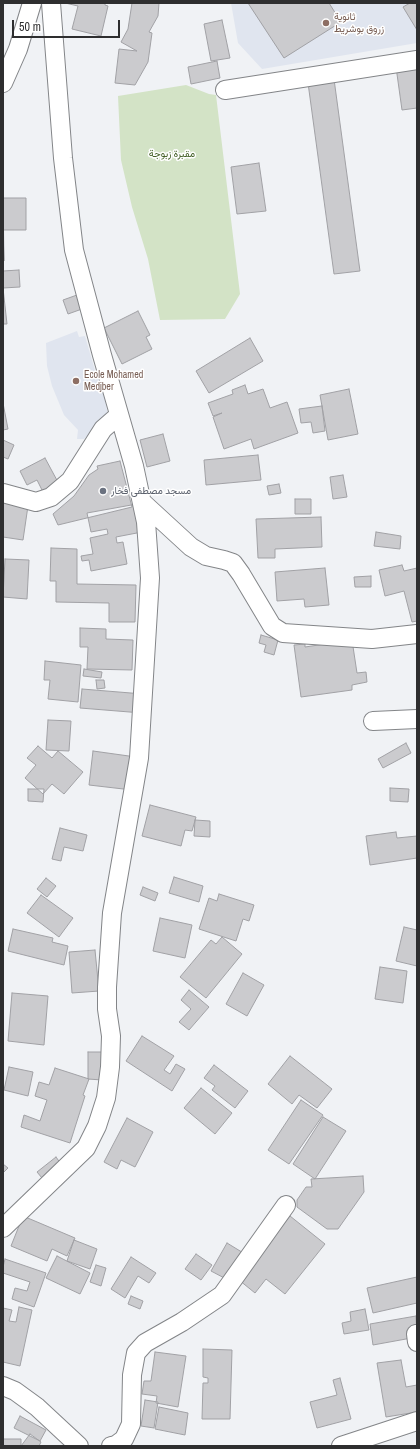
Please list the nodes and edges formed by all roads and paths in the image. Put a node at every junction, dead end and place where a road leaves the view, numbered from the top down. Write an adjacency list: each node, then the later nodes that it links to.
1 (32, 3): 4 (street)
2 (51, 3): 6 (street)
3 (417, 60): 5 (street)
4 (3, 83)
5 (225, 90)
6 (119, 415): 7 (street); 8 (street)
7 (3, 493)
8 (142, 502): 9 (street); 13 (street)
9 (417, 634)
10 (417, 719): 11 (street)
11 (373, 721)
12 (286, 1205): 17 (street)
13 (3, 1228)
14 (3, 1386): 16 (street)
15 (417, 1421): 18 (street)
16 (79, 1446)
17 (118, 1446)
18 (341, 1446)

